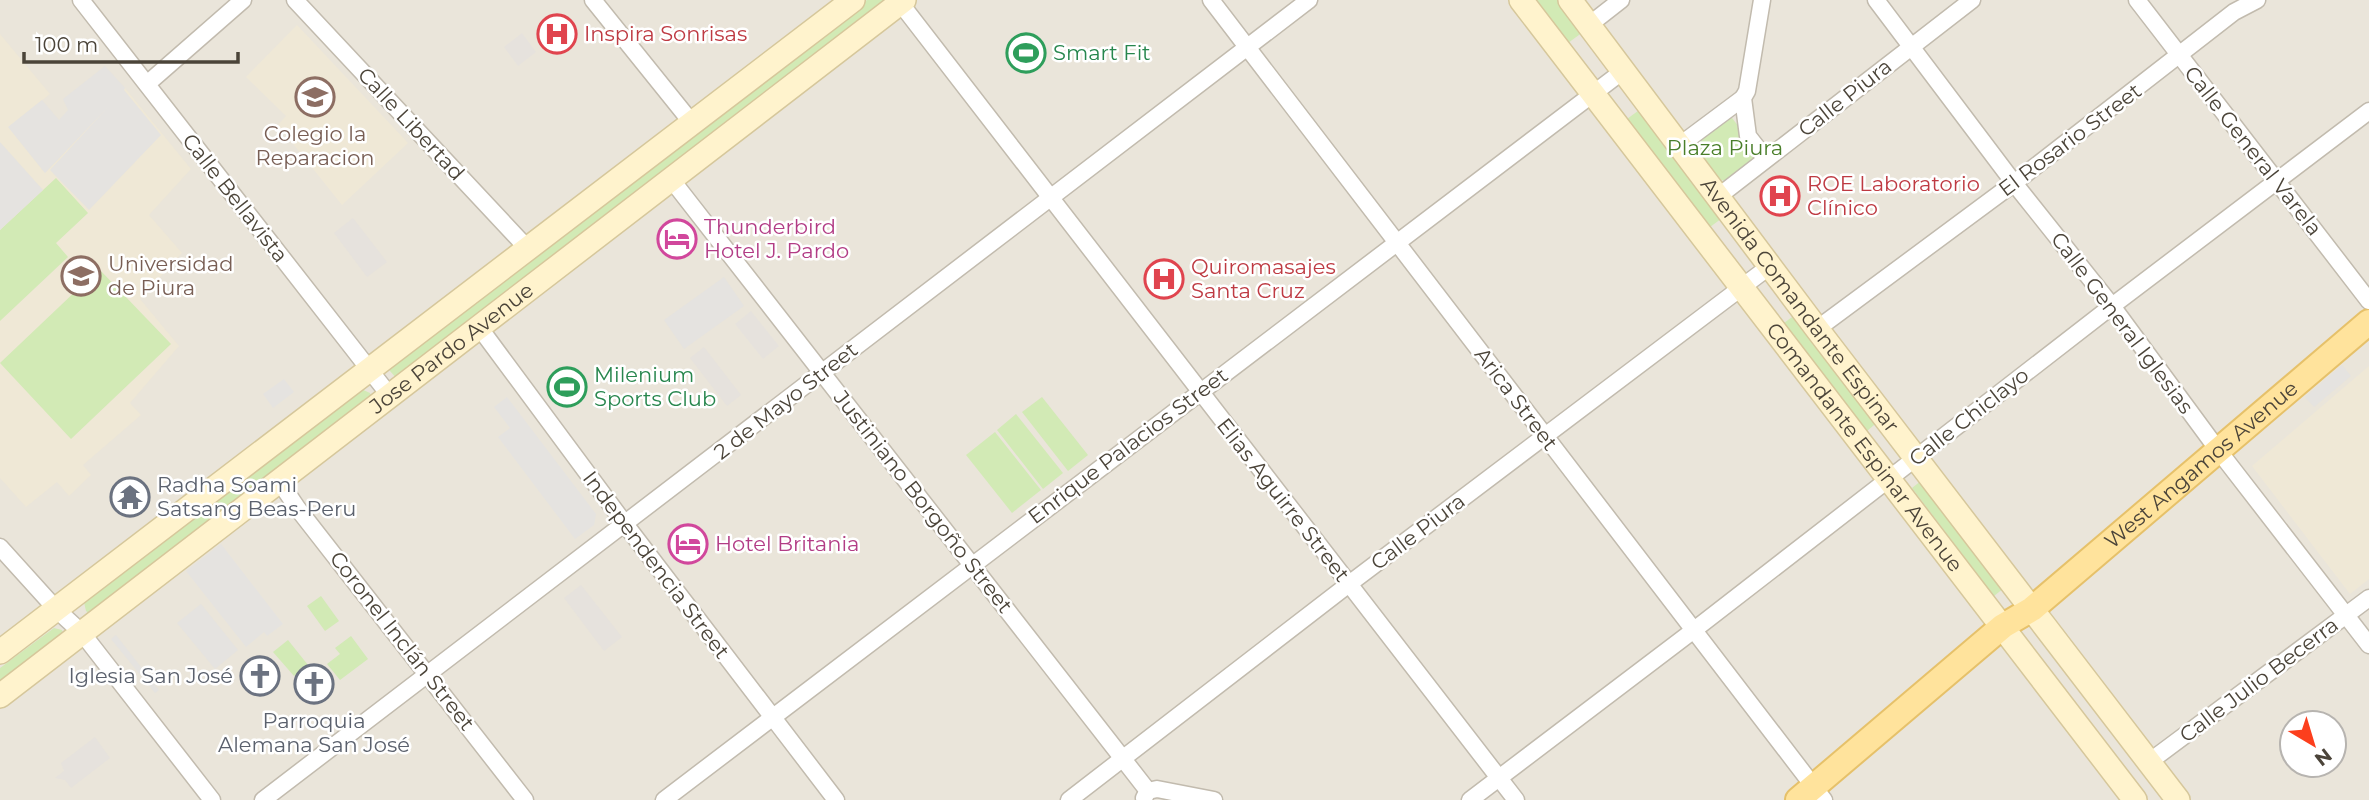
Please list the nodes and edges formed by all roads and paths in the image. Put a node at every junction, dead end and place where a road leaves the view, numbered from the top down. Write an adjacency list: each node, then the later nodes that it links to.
1 (81, 0): 22 (street, Calle Bellavista)
2 (243, 0): 22 (street)
3 (295, 0): 35 (street, Calle Libertad)
4 (593, 0): 26 (street)
5 (853, 0): 26 (main road, Jose Pardo Avenue)
6 (1211, 0): 19 (street, Arica Street)
7 (1309, 0): 19 (street, 2 de Mayo Street)
8 (1521, 0): 23 (main road)
9 (1570, 0): 17 (main road, Avenida Comandante Espinar)
10 (1621, 0): 17 (street)
11 (1762, 0): 24 (street)
12 (1876, 0): 18 (street, Calle General Iglesias)
13 (1972, 0): 18 (street, Calle Piura)
14 (2137, 0): 20 (street, Calle General Varela)
15 (2256, 0): 20 (street, El Rosario Street)
16 (901, 1): 29 (main road, Jose Pardo Avenue); 33 (street, Elias Aguirre Street)
17 (1589, 25): 21 (main road, Avenida Comandante Espinar)
18 (1911, 47): 28 (street, Calle Piura); 31 (street, Calle General Iglesias)
19 (1247, 48): 33 (street, 2 de Mayo Street); 34 (street, Arica Street)
20 (2180, 56): 30 (street, Calle General Varela); 31 (street, El Rosario Street)
21 (1623, 71): 23 (street, Enrique Palacios Street); 27 (main road, Avenida Comandante Espinar)
22 (147, 84): 43 (street, Calle Bellavista)
23 (1592, 93): 34 (street, Enrique Palacios Street); 37 (main road, Comandante Espinar Avenue)
24 (1743, 98): 27 (street); 28 (street)
25 (2369, 111): 30 (street, Calle Chiclayo)
26 (692, 123): 35 (main road, Jose Pardo Avenue)
27 (1680, 145): 32 (main road, Avenida Comandante Espinar)
28 (1766, 159): 32 (street, Calle Piura)
29 (671, 179): 41 (main road, Jose Pardo Avenue); 44 (street, Justiniano Borgoño Street)
30 (2276, 181): 38 (street, Calle General Varela); 39 (street, Calle Chiclayo)
31 (2014, 183): 39 (street, Calle General Iglesias); 42 (street, El Rosario Street)
32 (1718, 196): 36 (main road, Avenida Comandante Espinar)
33 (1051, 199): 44 (street, 2 de Mayo Street); 45 (street, Elias Aguirre Street)
34 (1396, 243): 45 (street, Enrique Palacios Street); 47 (street, Arica Street)
35 (528, 249): 43 (main road, Jose Pardo Avenue)
36 (1770, 266): 37 (street, Calle Piura); 42 (main road, Avenida Comandante Espinar)
37 (1741, 287): 47 (street, Calle Piura); 50 (main road, Comandante Espinar Avenue)
38 (2369, 301)
39 (2112, 306): 48 (street, Calle General Iglesias); 49 (street, Calle Chiclayo)
40 (2369, 322): 48 (main road, West Angamos Avenue)
41 (480, 327): 46 (main road, Jose Pardo Avenue); 52 (street, Independencia Street)
42 (1817, 329): 49 (main road, Avenida Comandante Espinar)
43 (369, 370): 46 (street, Calle Bellavista); 57 (main road, Jose Pardo Avenue)
44 (822, 373): 52 (street, 2 de Mayo Street); 54 (street, Justiniano Borgoño Street)
45 (1199, 392): 54 (street, Enrique Palacios Street); 55 (street, Elias Aguirre Street)
46 (390, 396): 51 (main road, Jose Pardo Avenue)
47 (1545, 436): 55 (street, Calle Piura); 60 (street, Arica Street)
48 (2218, 450): 58 (main road, West Angamos Avenue); 59 (street, Calle General Iglesias)
49 (1916, 458): 50 (street, Calle Chiclayo); 58 (main road, Avenida Comandante Espinar)
50 (1888, 479): 60 (street, Calle Chiclayo); 61 (main road, Comandante Espinar Avenue)
51 (279, 481): 62 (main road, Jose Pardo Avenue); 65 (street, Coronel Inclán Street)
52 (625, 524): 65 (street, 2 de Mayo Street); 67 (street, Independencia Street)
53 (0, 547): 57 (street)
54 (972, 565): 67 (street, Enrique Palacios Street); 68 (street, Justiniano Borgoño Street)
55 (1349, 584): 68 (street, Calle Piura); 70 (street, Elias Aguirre Street)
56 (2369, 598): 59 (street, Calle Julio Becerra)
57 (56, 609): 62 (street); 64 (main road, Jose Pardo Avenue)
58 (2032, 609): 61 (main road, West Angamos Avenue); 69 (main road)
59 (2346, 615): 63 (street, Calle General Iglesias); 69 (street, Calle Julio Becerra)
60 (1694, 630): 70 (street, Calle Chiclayo); 72 (street, Arica Street)
61 (2007, 631): 72 (main road, West Angamos Avenue); 82 (main road, Comandante Espinar Avenue)
62 (82, 633): 66 (main road, Jose Pardo Avenue); 73 (street)
63 (2369, 645)
64 (0, 652)
65 (429, 675): 74 (street, 2 de Mayo Street); 75 (street, Coronel Inclán Street)
66 (0, 696)
67 (772, 717): 76 (street, Enrique Palacios Street); 77 (street, Independencia Street)
68 (1123, 758): 71 (street, Justiniano Borgoño Street); 78 (street, Calle Piura)
69 (2149, 762): 83 (main road)
70 (1498, 778): 80 (street, Calle Chiclayo); 81 (street, Elias Aguirre Street)
71 (1146, 796): 79 (street)
72 (1815, 797)
73 (212, 800)
74 (263, 800)
75 (525, 800)
76 (664, 800)
77 (836, 800)
78 (1069, 800)
79 (1214, 800)
80 (1470, 800)
81 (1516, 800)
82 (2136, 800)
83 (2178, 800)

